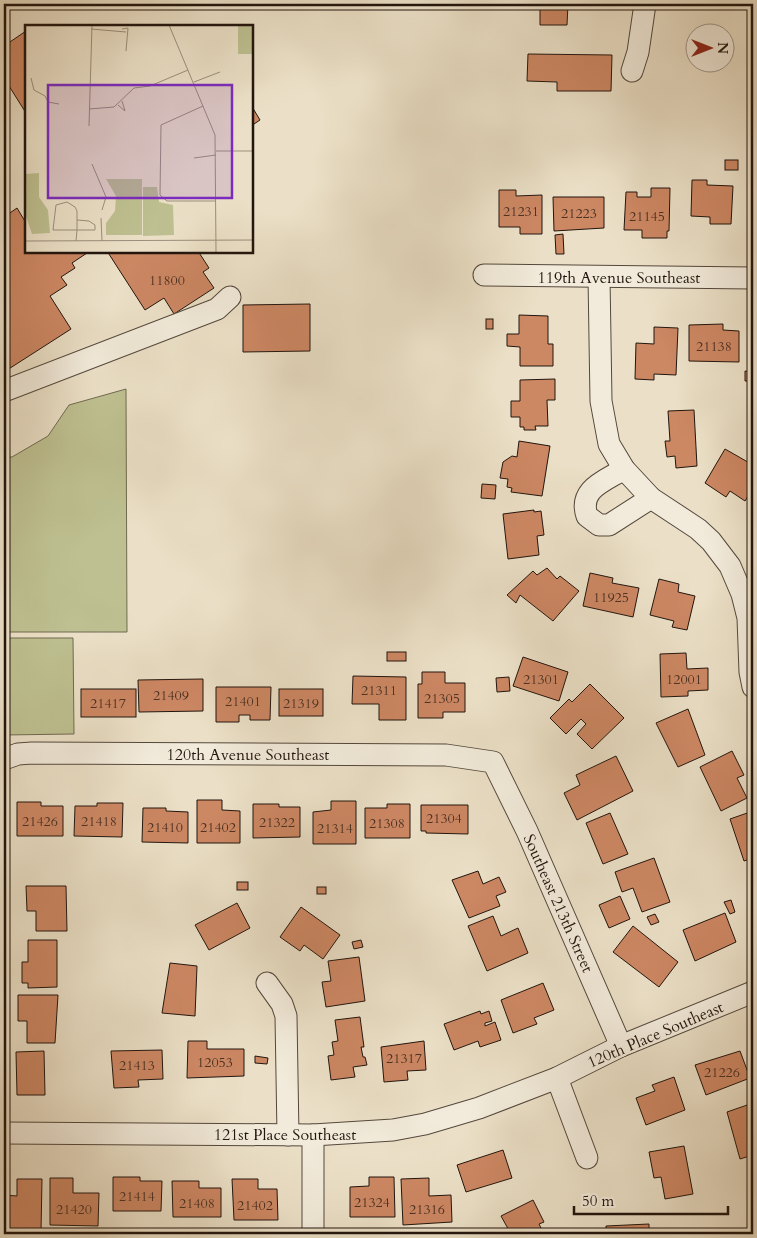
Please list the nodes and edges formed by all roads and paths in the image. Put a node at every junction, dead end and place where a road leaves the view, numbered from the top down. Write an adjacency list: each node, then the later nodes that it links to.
1 (645, 4): 2 (street)
2 (632, 71)
3 (484, 276): 4 (street, 119th Avenue Southeast)
4 (599, 277): 5 (street, 119th Avenue Southeast); 8 (street)
5 (753, 278)
6 (230, 296): 7 (street)
7 (4, 391)
8 (624, 469): 9 (street); 9 (street)
9 (651, 498): 10 (street)
10 (753, 687)
11 (4, 759): 12 (street, 120th Avenue Southeast)
12 (493, 762): 15 (street, Southeast 213th Street)
13 (267, 983): 18 (street)
14 (753, 992): 15 (street, 120th Place Southeast)
15 (621, 1046): 16 (street, 120th Place Southeast)
16 (558, 1078): 19 (street, 121st Place Southeast); 20 (street)
17 (4, 1133): 18 (street, 121st Place Southeast)
18 (288, 1135): 19 (street, 121st Place Southeast)
19 (313, 1135): 21 (street)
20 (587, 1158)
21 (313, 1234)

